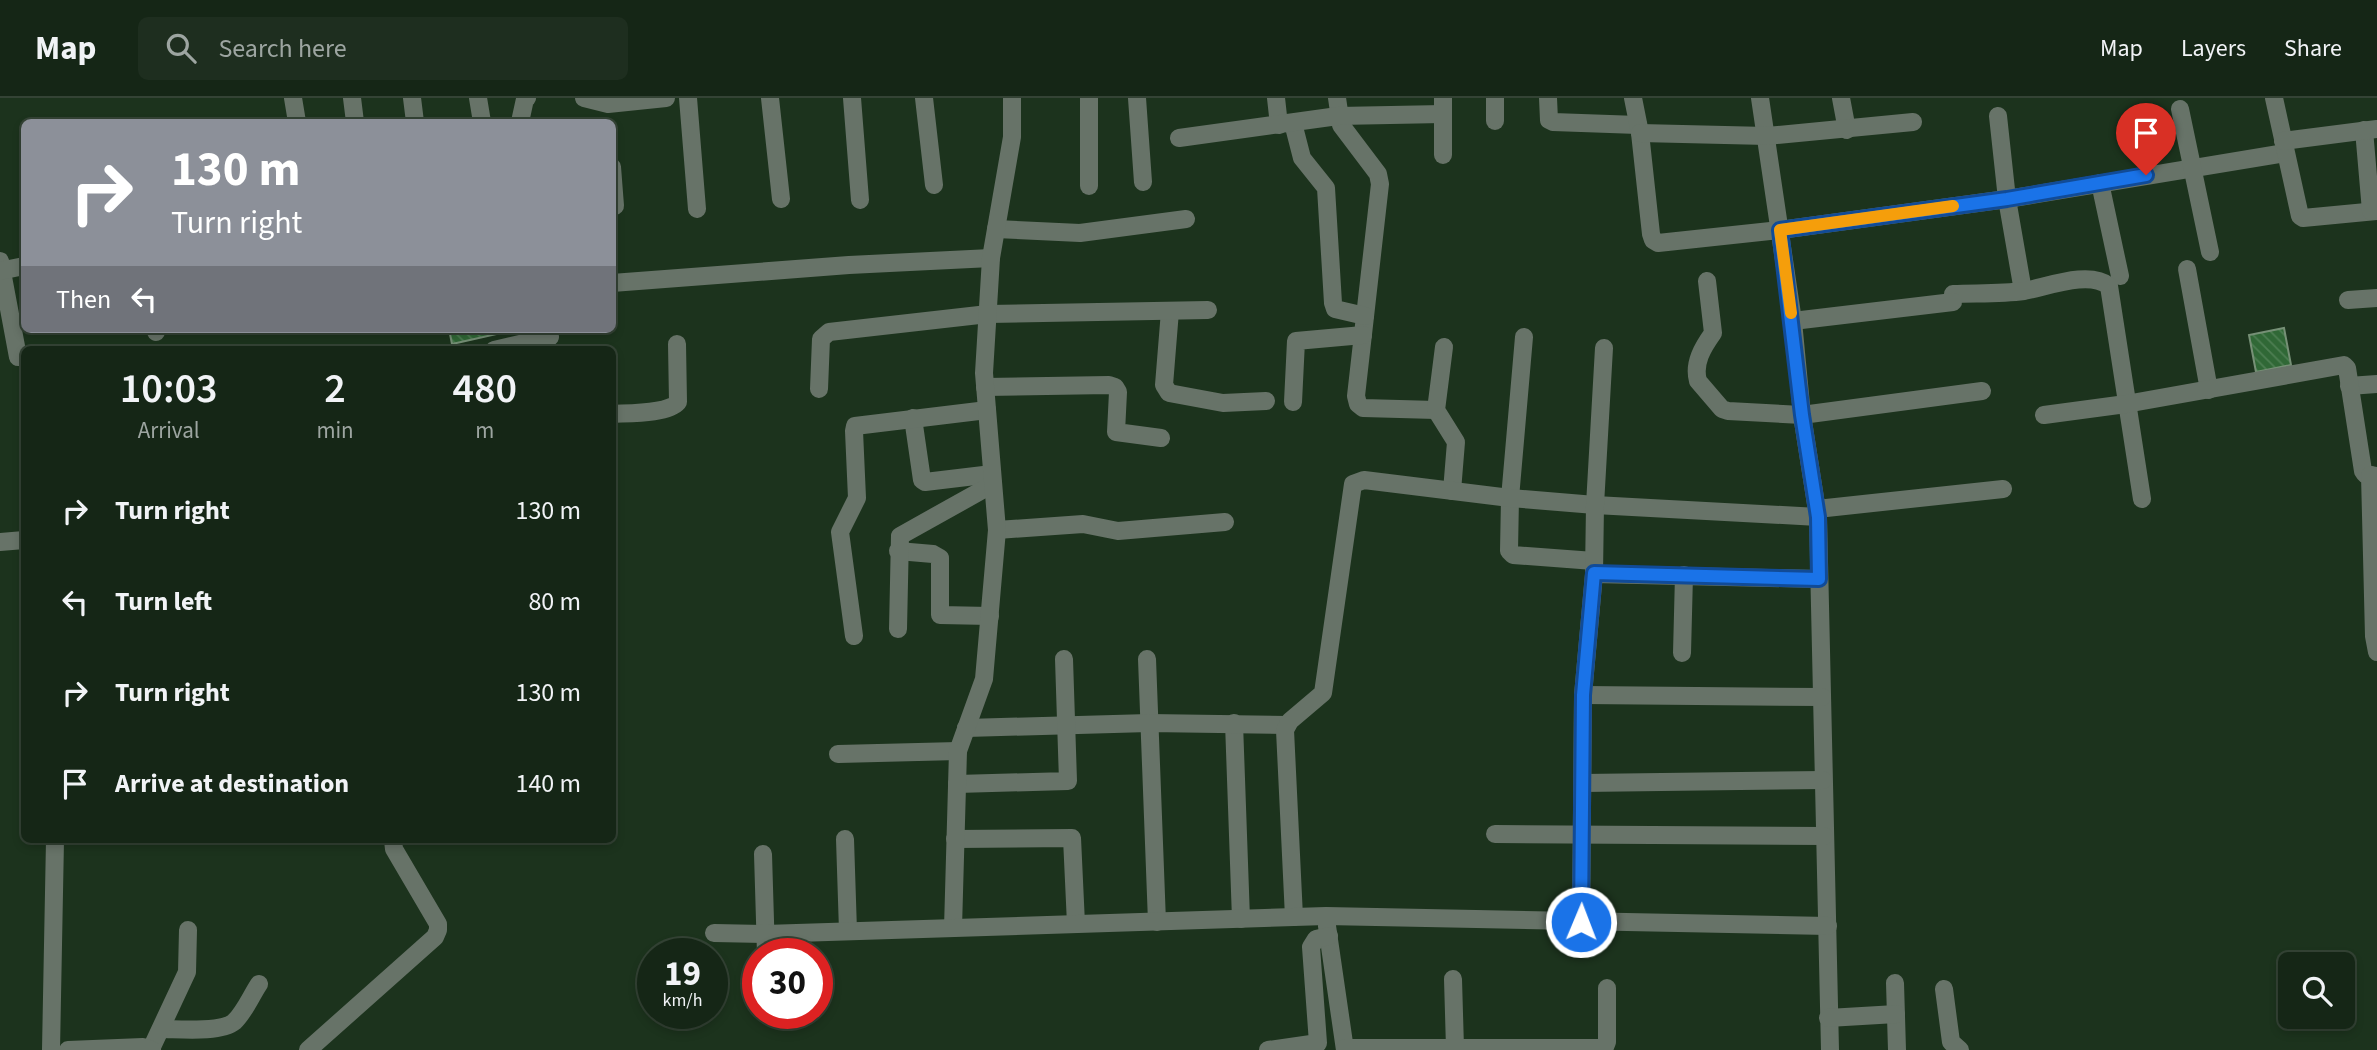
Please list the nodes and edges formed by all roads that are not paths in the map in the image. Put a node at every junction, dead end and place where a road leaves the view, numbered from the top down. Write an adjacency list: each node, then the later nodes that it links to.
1 (293, 98): 28 (street)
2 (352, 98): 29 (street)
3 (412, 98): 30 (street)
4 (478, 98): 31 (street)
5 (527, 98): 32 (street)
6 (584, 98): 23 (street)
7 (666, 98): 23 (street)
8 (688, 98): 52 (street)
9 (770, 98): 49 (street)
10 (852, 98): 51 (street)
11 (924, 98): 47 (street)
12 (1012, 98): 55 (street)
13 (1089, 98): 48 (street)
14 (1137, 98): 45 (street)
15 (1276, 98): 36 (street)
16 (1337, 98): 26 (street)
17 (1494, 98): 34 (street)
18 (1548, 98): 37 (street)
19 (1633, 98): 37 (street)
20 (1760, 98): 40 (street)
21 (1841, 98): 38 (street)
22 (2274, 98): 42 (street)
23 (608, 101): 33 (street)
24 (1443, 106): 26 (street); 43 (street)
25 (2179, 109): 44 (street)
26 (1338, 116): 36 (street); 71 (street)
27 (1998, 116): 50 (street)
28 (296, 119)
29 (355, 119)
30 (415, 119)
31 (482, 119)
32 (521, 119)
33 (610, 119)
34 (1495, 121)
35 (1913, 122): 38 (street)
36 (1286, 124): 41 (street); 71 (street)
37 (1639, 129): 40 (street); 56 (street)
38 (1847, 130): 40 (street)
39 (2370, 130): 42 (street); 53 (street)
40 (1767, 136): 56 (street)
41 (1179, 138)
42 (2284, 147): 44 (street); 53 (street)
43 (1443, 155)
44 (2192, 167): 46 (street); 57 (street)
45 (1143, 182)
46 (2100, 183): 50 (street); 62 (street)
47 (934, 185)
48 (1089, 186)
49 (780, 199)
50 (2007, 199): 56 (street); 65 (street)
51 (860, 200)
52 (697, 209)
53 (2374, 211)
54 (1186, 219): 55 (street)
55 (996, 229): 58 (street)
56 (1780, 230): 72 (street)
57 (2210, 252)
58 (991, 258): 64 (street); 70 (street)
59 (21, 266): 60 (street)
60 (1, 267): 80 (street)
61 (2187, 268): 85 (street)
62 (2120, 276)
63 (1707, 281): 93 (street)
64 (616, 283)
65 (2024, 291): 72 (street); 89 (street)
66 (2377, 298): 67 (street)
67 (2348, 300)
68 (1209, 310): 69 (street)
69 (1170, 311): 70 (street); 87 (street)
70 (988, 314): 83 (street); 84 (street)
71 (1365, 316): 73 (street)
72 (1793, 321): 93 (street)
73 (1363, 335): 88 (street); 91 (street)
74 (1524, 337): 101 (street)
75 (550, 339): 77 (street)
76 (677, 344): 92 (street)
77 (514, 346)
78 (1444, 347): 91 (street)
79 (1604, 348): 103 (street)
80 (19, 357)
81 (2377, 384): 82 (street)
82 (2349, 386): 85 (street); 97 (street)
83 (985, 387): 90 (street); 96 (street)
84 (819, 389)
85 (2209, 390): 89 (street)
86 (1982, 391): 93 (street)
87 (1266, 401)
88 (1293, 402)
89 (2126, 404): 94 (street); 102 (street)
90 (987, 410): 95 (street); 98 (street)
91 (1436, 410): 100 (street)
92 (616, 414)
93 (1802, 415): 104 (street)
94 (2044, 415)
95 (913, 418): 98 (street); 115 (street)
96 (1161, 438)
97 (2374, 475): 116 (street)
98 (993, 479): 106 (street); 109 (street)
99 (2003, 489): 104 (street)
100 (1452, 491): 101 (street); 125 (street)
101 (1510, 498): 103 (street); 110 (street)
102 (2142, 499)
103 (1595, 505): 104 (street); 110 (street)
104 (1817, 513): 112 (street)
105 (1225, 522): 106 (street)
106 (996, 530): 113 (street)
107 (21, 540): 108 (street)
108 (0, 541)
109 (898, 551): 113 (street); 114 (street)
110 (1594, 567): 111 (street); 120 (street)
111 (1684, 575): 112 (street); 117 (street)
112 (1819, 579): 121 (street)
113 (989, 616): 126 (street)
114 (898, 629)
115 (854, 636)
116 (2377, 652)
117 (1682, 653)
118 (1064, 659): 124 (street)
119 (1147, 659): 122 (street)
120 (1583, 695): 121 (street); 130 (street)
121 (1822, 697): 129 (street)
122 (1149, 723): 123 (street); 124 (street); 143 (street)
123 (1234, 723): 125 (street); 142 (street)
124 (1066, 725): 126 (street); 131 (street)
125 (1287, 725): 141 (street)
126 (966, 728): 127 (street)
127 (958, 751): 128 (street); 131 (street)
128 (838, 754)
129 (1823, 780): 130 (street); 134 (street)
130 (1583, 783): 133 (street)
131 (957, 784): 136 (street)
132 (1495, 834): 133 (street)
133 (1583, 835): 134 (street); 144 (street)
134 (1824, 836): 146 (street)
135 (845, 839): 149 (street)
136 (956, 839): 145 (street); 147 (street)
137 (55, 843): 165 (street)
138 (393, 843): 167 (street)
139 (762, 854): 151 (street)
140 (1326, 916): 141 (street); 144 (street); 152 (street)
141 (1294, 917): 142 (street)
142 (1241, 919): 143 (street)
143 (1157, 922): 145 (street)
144 (1581, 922): 146 (street)
145 (1076, 924): 147 (street)
146 (1828, 926): 160 (street)
147 (953, 928): 149 (street)
148 (188, 930): 161 (street)
149 (848, 931): 151 (street)
150 (714, 933): 151 (street)
151 (765, 934): 153 (street)
152 (1329, 936): 164 (street); 168 (street)
153 (765, 938)
154 (1453, 979): 162 (street)
155 (1895, 983): 159 (street)
156 (259, 984): 161 (street)
157 (1607, 988): 162 (street)
158 (1944, 989): 171 (street)
159 (1896, 1014): 160 (street); 170 (street)
160 (1829, 1018): 169 (street)
161 (161, 1029): 163 (street)
162 (1455, 1048): 164 (street)
163 (152, 1049): 166 (street)
164 (1345, 1049)
165 (51, 1050)
166 (68, 1050)
167 (308, 1050)
168 (1268, 1050)
169 (1830, 1050)
170 (1897, 1050)
171 (1961, 1050)

